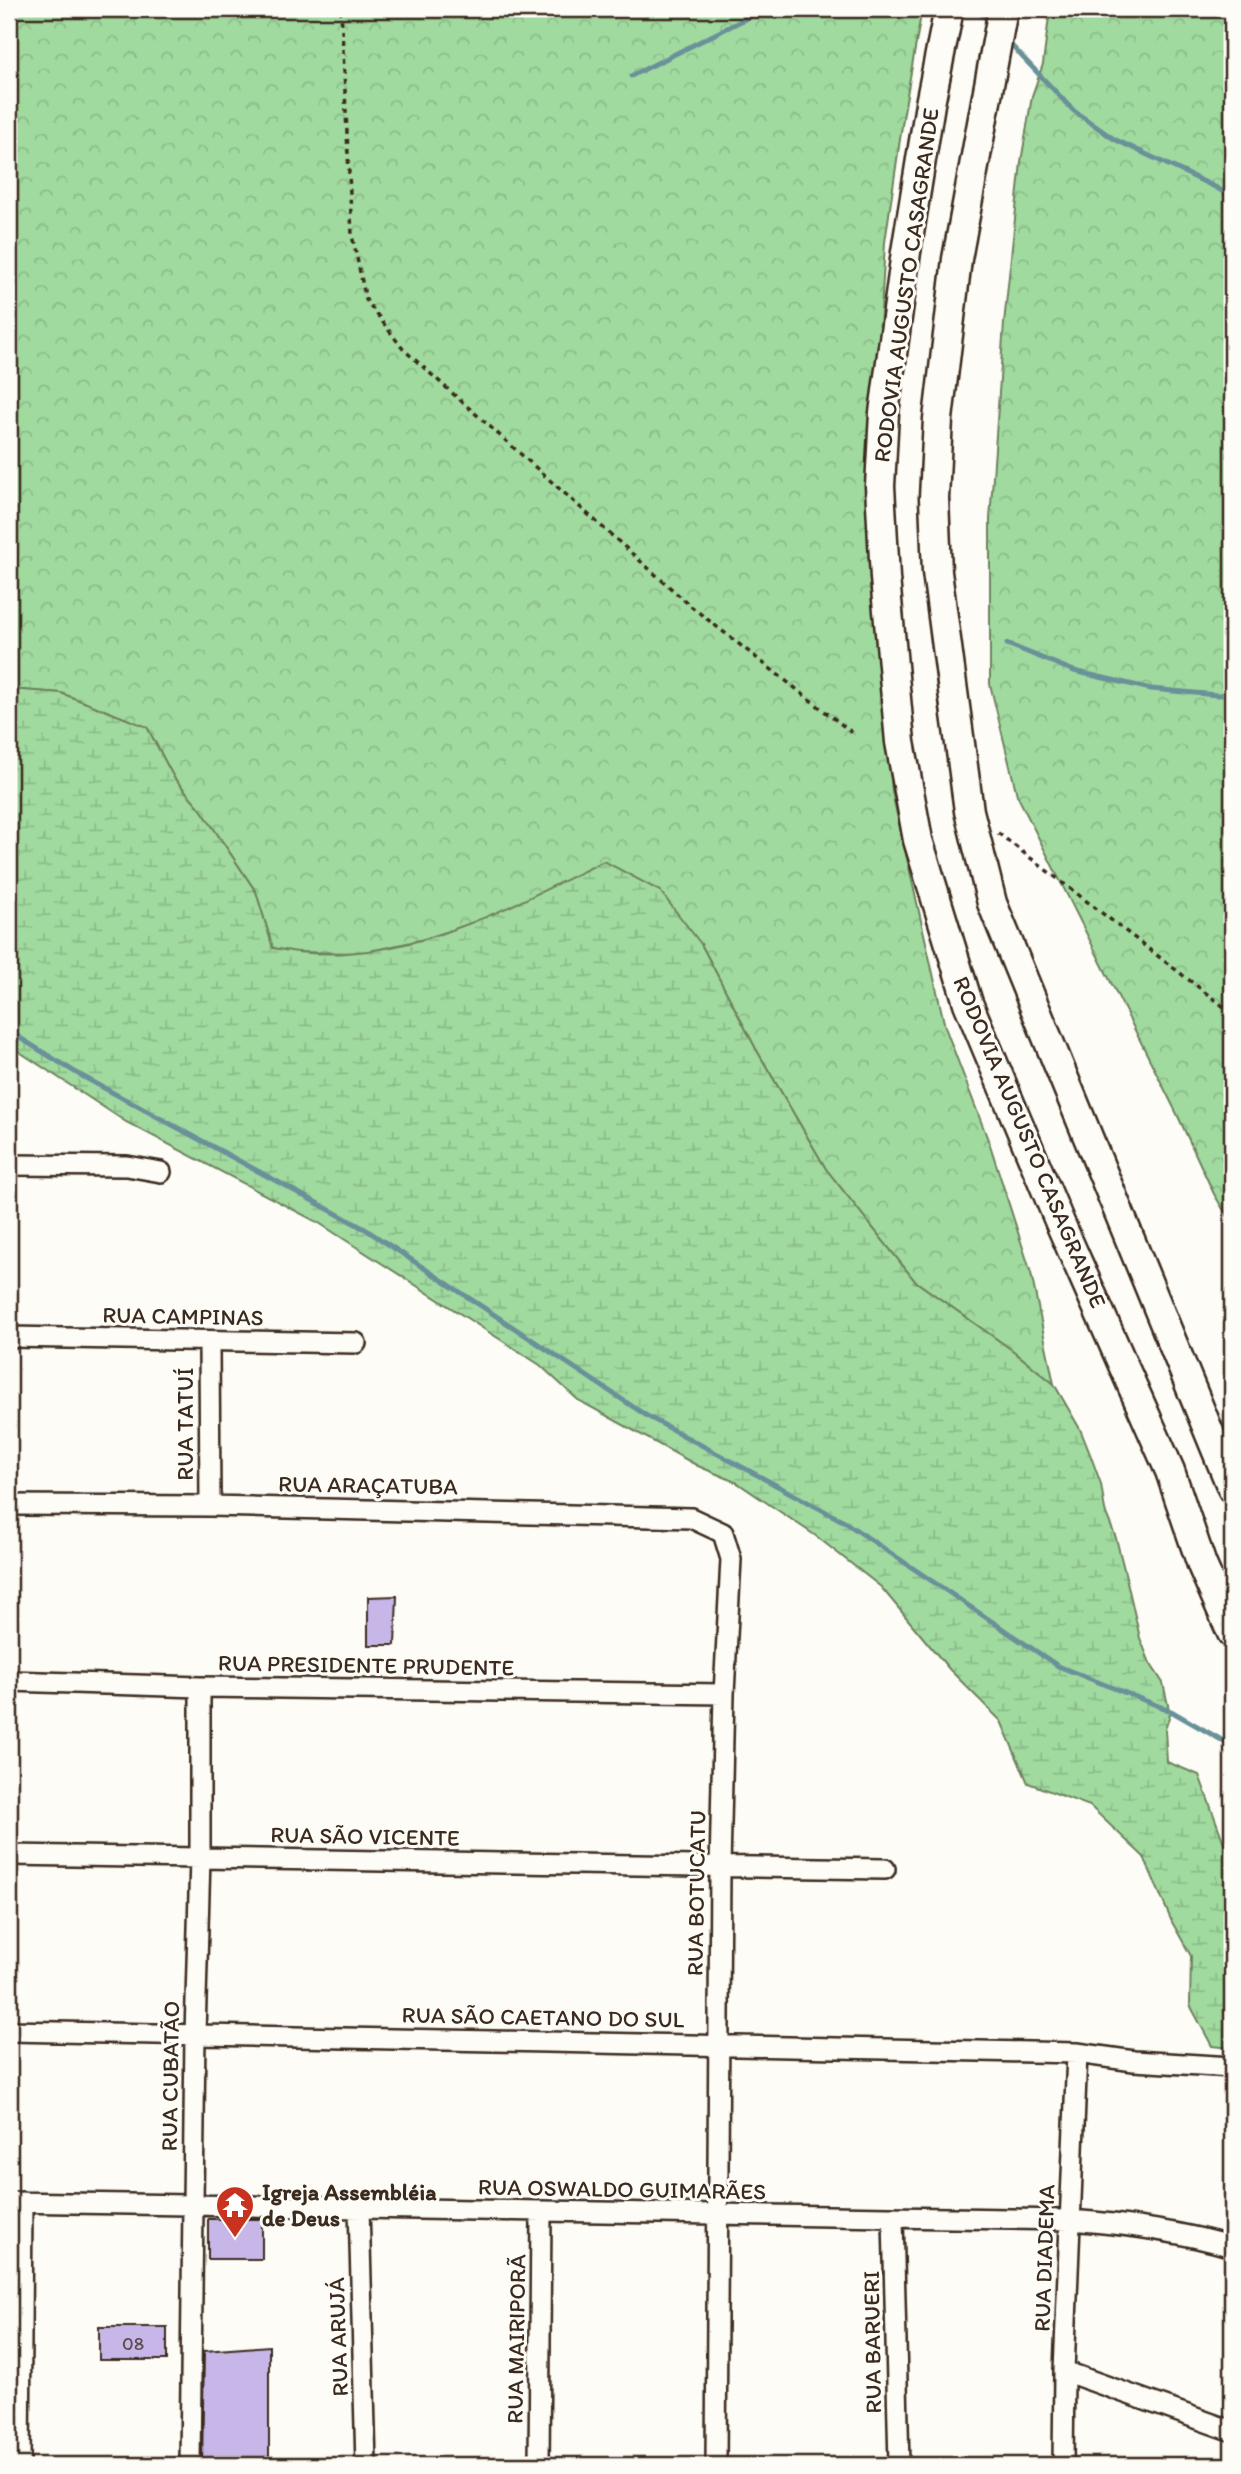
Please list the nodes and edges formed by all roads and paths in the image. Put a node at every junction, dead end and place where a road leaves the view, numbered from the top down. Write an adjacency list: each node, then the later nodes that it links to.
1 (341, 9): 4 (path)
2 (949, 9): 18 (main road, RODOVIA AUGUSTO CASAGRANDE)
3 (1003, 9): 5 (main road, RODOVIA AUGUSTO CASAGRANDE)
4 (855, 735)
5 (969, 811): 8 (path); 14 (main road, RODOVIA AUGUSTO CASAGRANDE)
6 (992, 828): 7 (path)
7 (994, 841)
8 (1232, 1013)
9 (9, 1164): 10 (street)
10 (161, 1172)
11 (9, 1337): 12 (street, RUA CAMPINAS)
12 (209, 1342): 13 (street, RUA CAMPINAS); 16 (street, RUA TATUÍ)
13 (356, 1343)
14 (1232, 1488)
15 (9, 1506): 16 (street, RUA ARAÇATUBA)
16 (210, 1506): 17 (street, RUA ARAÇATUBA)
17 (723, 1533): 21 (street, RUA BOTUCATU)
18 (1232, 1633)
19 (9, 1681): 20 (street, RUA PRESIDENTE PRUDENTE)
20 (200, 1687): 21 (street, RUA PRESIDENTE PRUDENTE); 23 (street, RUA CUBATÃO)
21 (724, 1694): 24 (street, RUA BOTUCATU)
22 (9, 1855): 23 (street, RUA SÃO VICENTE)
23 (200, 1858): 24 (street, RUA SÃO VICENTE); 27 (street, RUA CUBATÃO)
24 (720, 1868): 25 (street, RUA SÃO VICENTE); 28 (street, RUA BOTUCATU)
25 (885, 1869)
26 (9, 2031): 27 (street, RUA SÃO CAETANO DO SUL)
27 (195, 2034): 28 (street, RUA SÃO CAETANO DO SUL); 32 (street, RUA CUBATÃO)
28 (719, 2045): 29 (street, RUA SÃO CAETANO DO SUL); 35 (street, RUA BOTUCATU)
29 (1077, 2053): 30 (street, RUA SÃO CAETANO DO SUL); 37 (street, RUA DIADEMA)
30 (1232, 2067)
31 (15, 2202): 32 (street, RUA OSWALDO GUIMARÃES); 41 (street)
32 (192, 2204): 33 (street, RUA OSWALDO GUIMARÃES); 42 (street, RUA CUBATÃO)
33 (359, 2207): 34 (street, RUA OSWALDO GUIMARÃES); 43 (street, RUA ARUJÁ)
34 (541, 2213): 35 (street, RUA OSWALDO GUIMARÃES); 44 (street, RUA MAIRIPORÃ)
35 (718, 2215): 36 (street, RUA OSWALDO GUIMARÃES); 45 (street, RUA BOTUCATU)
36 (893, 2218): 37 (street, RUA OSWALDO GUIMARÃES); 46 (street, RUA BARUERI)
37 (1069, 2220): 38 (street, RUA OSWALDO GUIMARÃES); 39 (street, RUA DIADEMA)
38 (1232, 2247)
39 (1064, 2371): 40 (street); 47 (street, RUA DIADEMA)
40 (1232, 2431)
41 (20, 2465)
42 (190, 2465)
43 (366, 2465)
44 (539, 2465)
45 (716, 2465)
46 (899, 2465)
47 (1063, 2465)

